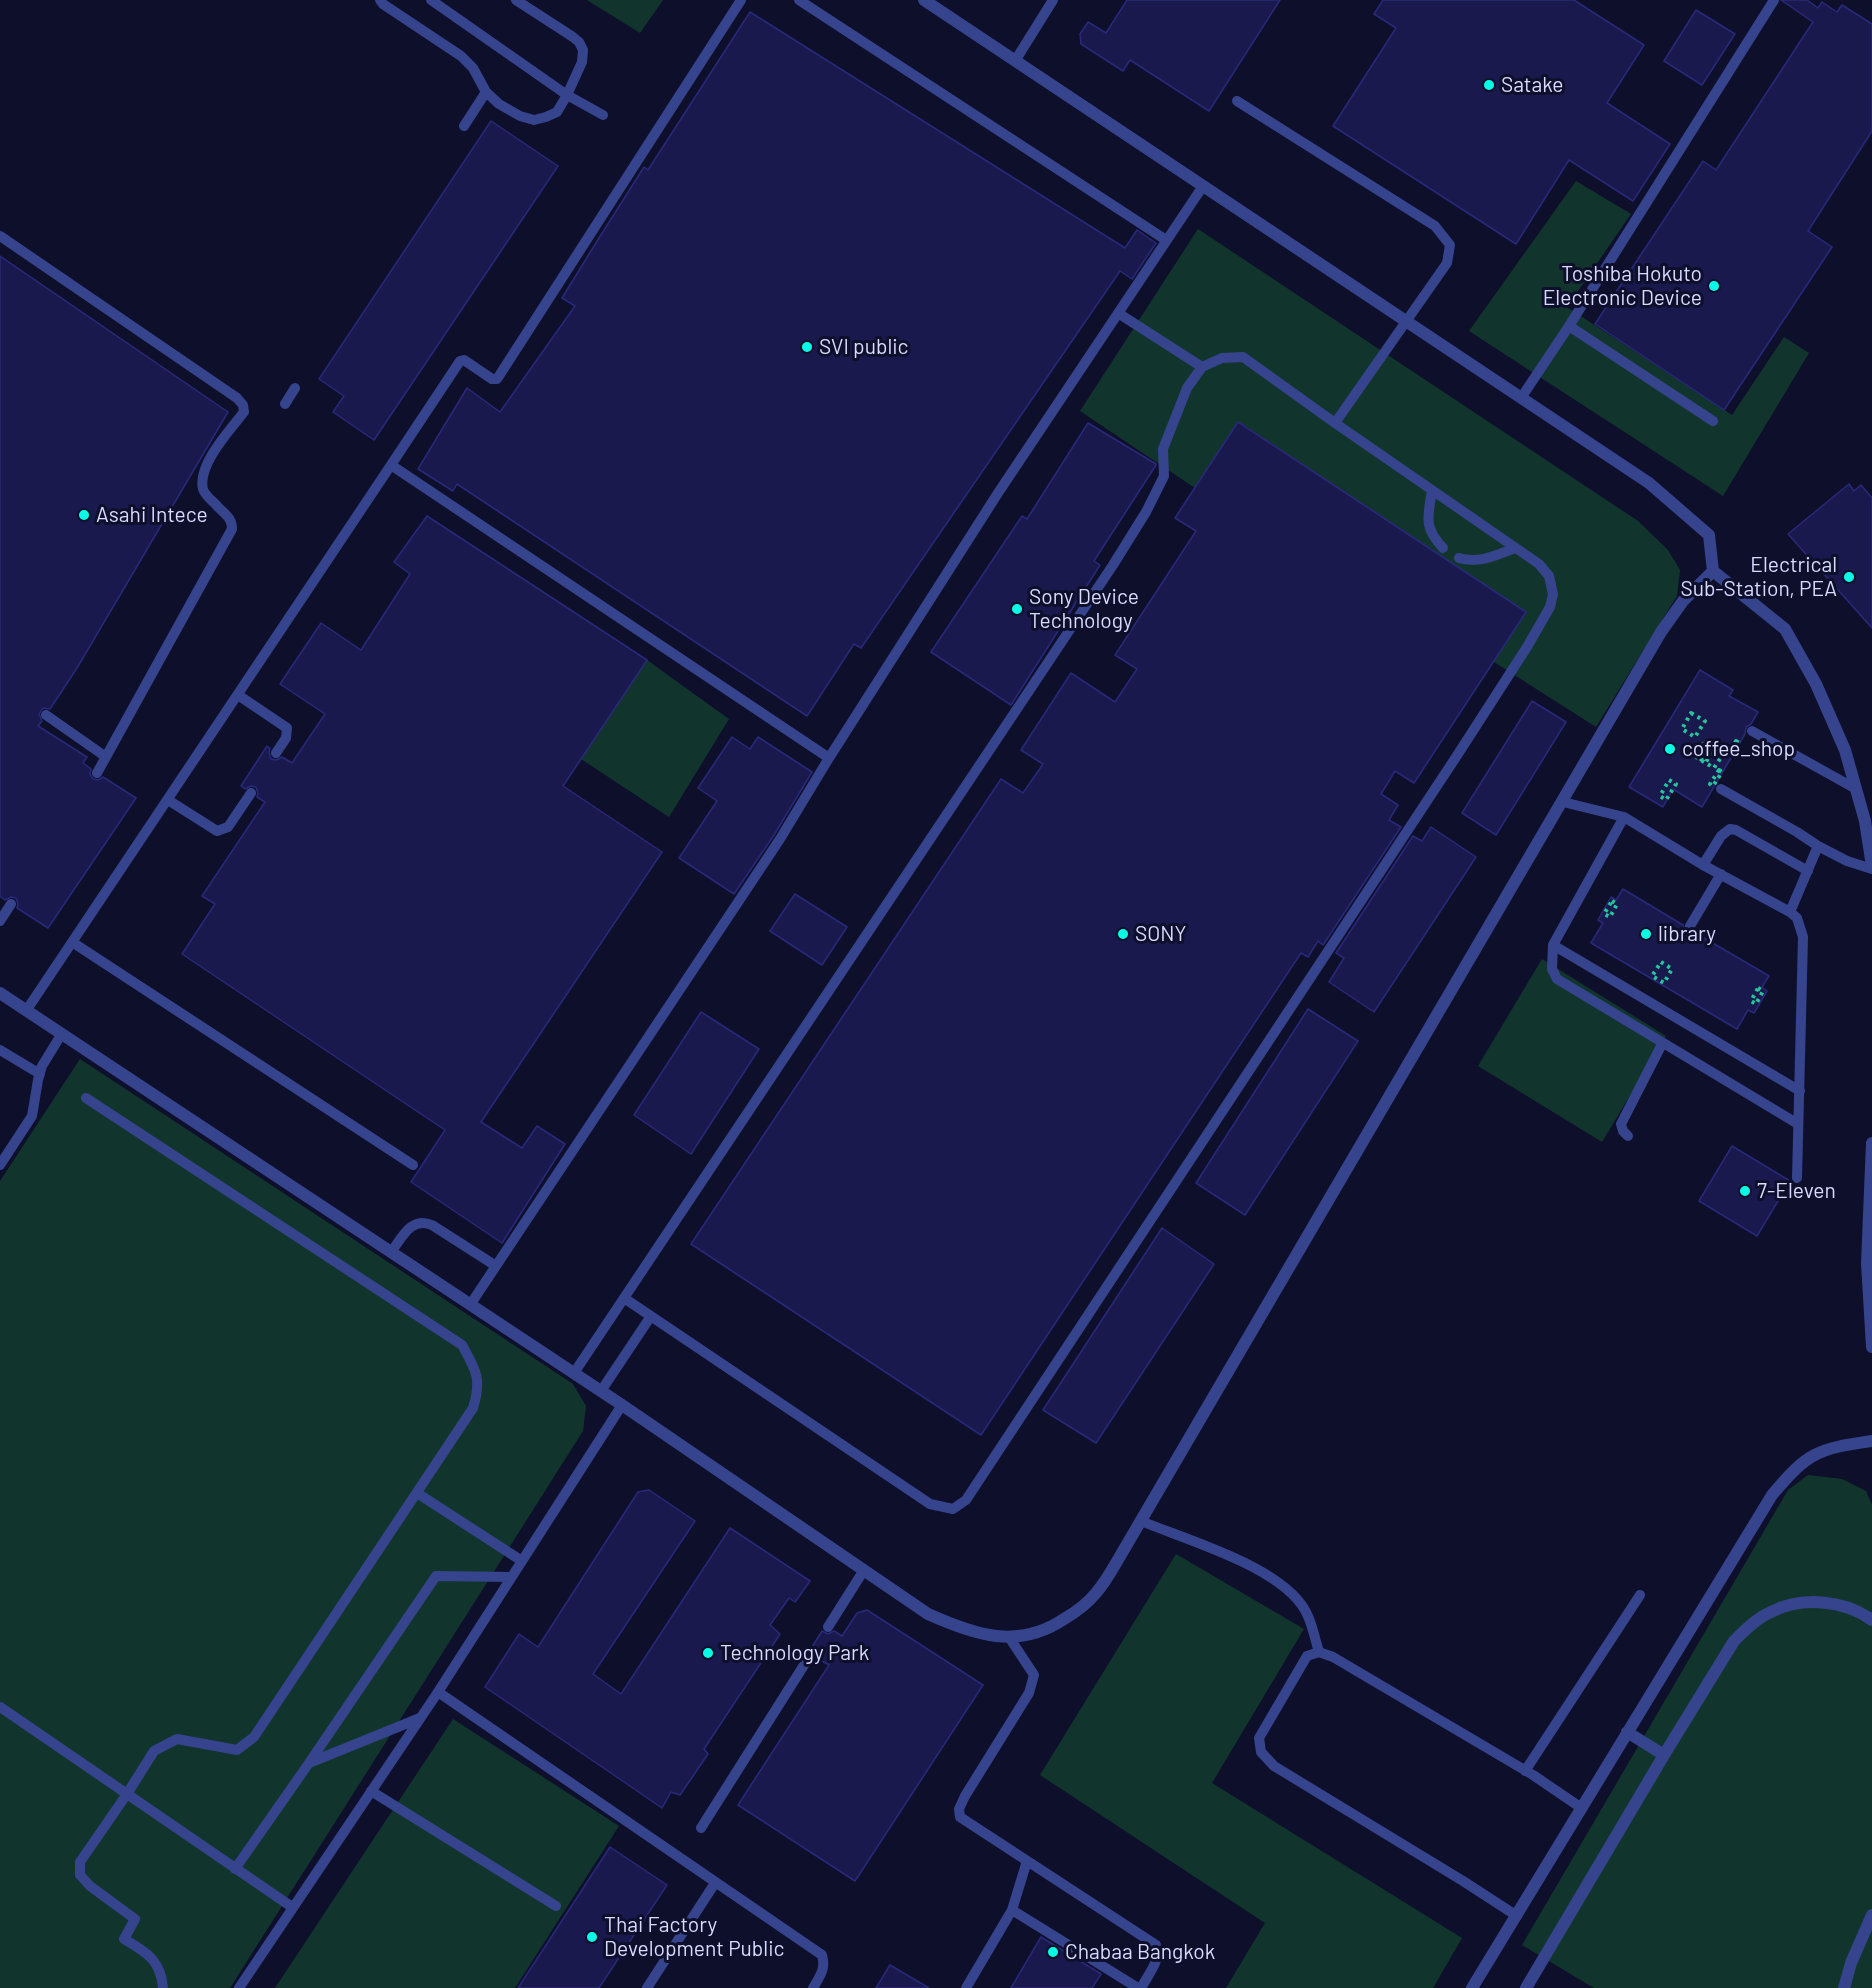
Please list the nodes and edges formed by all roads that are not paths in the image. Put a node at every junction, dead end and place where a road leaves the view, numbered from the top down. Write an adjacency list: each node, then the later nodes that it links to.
1 (380, 0): 10 (lane)
2 (431, 0): 11 (lane)
3 (516, 0): 11 (lane)
4 (741, 0): 27 (lane)
5 (799, 0): 17 (lane)
6 (924, 0): 9 (street)
7 (1053, 0): 9 (lane)
8 (1773, 0): 20 (lane)
9 (1015, 61): 15 (street)
10 (486, 92): 11 (lane); 14 (lane)
11 (567, 94): 13 (lane)
12 (1237, 101): 19 (lane)
13 (603, 115)
14 (464, 126)
15 (1203, 186): 17 (lane); 19 (street)
16 (0, 236): 37 (lane)
17 (1166, 240): 18 (lane)
18 (1118, 314): 21 (lane); 38 (lane)
19 (1407, 321): 23 (street); 26 (lane)
20 (1569, 326): 23 (lane); 25 (lane)
21 (1202, 367): 26 (lane); 73 (lane)
22 (295, 388): 24 (lane)
23 (1521, 398): 32 (street)
24 (285, 404)
25 (1713, 421)
26 (1335, 423): 28 (lane)
27 (391, 465): 33 (lane); 38 (lane)
28 (1432, 490): 29 (lane); 30 (lane)
29 (1443, 548)
30 (1515, 548): 31 (lane); 75 (lane)
31 (1460, 558)
32 (1713, 571): 41 (street); 44 (street)
33 (238, 695): 36 (lane); 43 (lane)
34 (46, 715): 37 (lane)
35 (1752, 731): 41 (lane)
36 (276, 753)
37 (106, 757): 39 (lane)
38 (829, 758): 72 (lane)
39 (97, 773)
40 (1721, 789): 46 (lane)
41 (1856, 789): 48 (street)
42 (250, 793): 43 (lane)
43 (168, 800): 55 (lane)
44 (1563, 802): 45 (lane); 82 (street)
45 (1624, 817): 47 (lane); 56 (lane)
46 (1822, 849): 48 (lane); 49 (lane)
47 (1703, 864): 49 (lane); 50 (lane)
48 (1872, 868)
49 (1808, 871): 52 (lane)
50 (1721, 874): 52 (lane); 54 (lane)
51 (11, 904): 53 (lane)
52 (1790, 912): 63 (lane)
53 (0, 919)
54 (1690, 926)
55 (72, 942): 58 (lane); 69 (lane)
56 (1553, 945): 60 (lane); 63 (lane)
57 (0, 993): 58 (street)
58 (26, 1011): 59 (street)
59 (61, 1035): 62 (lane); 71 (street)
60 (1662, 1044): 65 (lane); 66 (lane)
61 (0, 1050): 62 (lane)
62 (40, 1074): 68 (lane)
63 (1800, 1091): 65 (lane)
64 (86, 1098): 81 (lane)
65 (1798, 1124): 70 (lane)
66 (1628, 1136)
67 (1872, 1143): 76 (street)
68 (0, 1165)
69 (413, 1165)
70 (1797, 1178)
71 (391, 1252): 72 (lane); 74 (street)
72 (496, 1266): 74 (lane)
73 (624, 1298): 75 (lane); 77 (lane)
74 (470, 1305): 77 (street)
75 (651, 1316): 78 (lane)
76 (1872, 1347)
77 (574, 1373): 78 (street)
78 (601, 1391): 79 (street)
79 (622, 1405): 83 (lane); 84 (street)
80 (1872, 1441): 95 (street)
81 (417, 1493): 83 (lane); 100 (lane)
82 (1141, 1521): 89 (street); 90 (lane)
83 (522, 1561): 85 (lane)
84 (864, 1570): 88 (lane); 89 (street)
85 (511, 1577): 92 (lane); 97 (lane)
86 (1640, 1595): 98 (lane)
87 (1872, 1620): 96 (street)
88 (828, 1628)
89 (1009, 1637): 103 (lane)
90 (1319, 1652): 98 (lane); 109 (lane)
91 (811, 1654): 102 (lane)
92 (438, 1692): 94 (lane); 105 (lane)
93 (0, 1707): 100 (lane)
94 (420, 1718): 97 (lane); 99 (lane)
95 (1626, 1732): 96 (street); 101 (street)
96 (1664, 1755): 118 (street)
97 (309, 1763): 104 (lane)
98 (1529, 1773): 101 (lane)
99 (370, 1791): 106 (lane); 107 (lane)
100 (127, 1794): 104 (lane); 111 (lane)
101 (1580, 1807): 109 (street)
102 (701, 1828)
103 (1027, 1861): 108 (lane); 116 (lane)
104 (236, 1869): 107 (lane)
105 (715, 1883): 113 (lane); 114 (lane)
106 (556, 1906)
107 (291, 1907): 112 (lane)
108 (1012, 1910): 115 (lane); 116 (lane)
109 (1517, 1916): 117 (street)
110 (1872, 1916): 119 (street)
111 (163, 1988)
112 (239, 1988)
113 (647, 1988)
114 (813, 1988)
115 (966, 1988)
116 (1140, 1988)
117 (1472, 1988)
118 (1526, 1988)
119 (1844, 1988)

